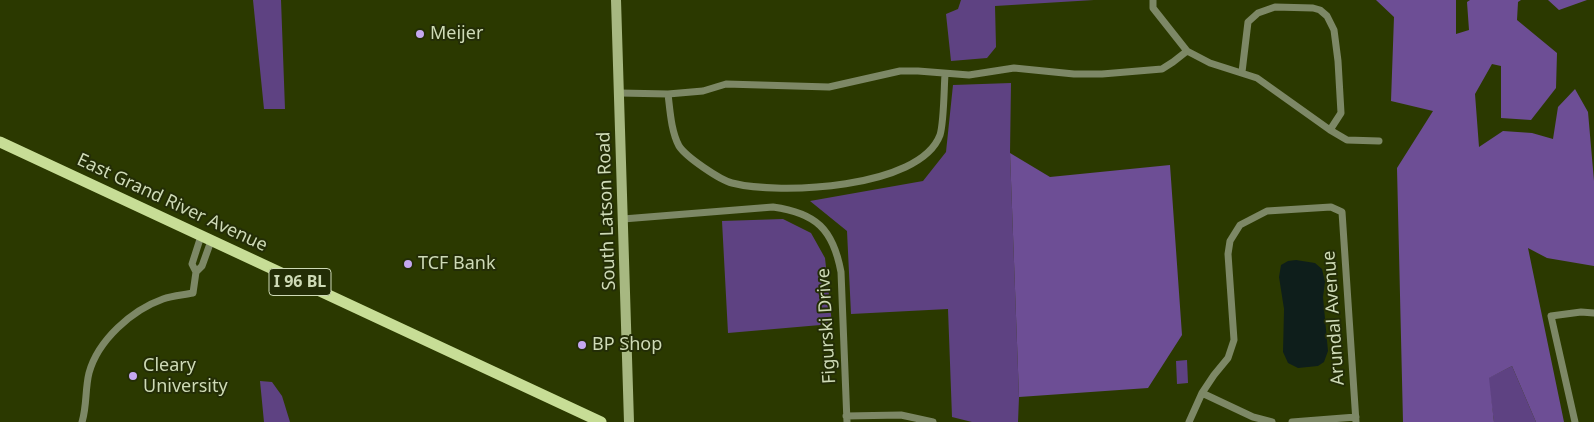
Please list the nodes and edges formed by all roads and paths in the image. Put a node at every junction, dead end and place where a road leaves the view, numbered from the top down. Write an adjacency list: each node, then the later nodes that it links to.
1 (616, 0): 6 (main road, South Latson Road)
2 (1153, 0): 3 (street)
3 (1187, 51): 4 (street); 5 (street)
4 (1242, 72): 8 (street); 8 (street)
5 (945, 74): 7 (street); 7 (street)
6 (620, 93): 7 (street); 11 (main road, South Latson Road)
7 (668, 94)
8 (1330, 130): 9 (street)
9 (1379, 141)
10 (0, 142): 12 (main road, East Grand River Avenue / I 96 BL)
11 (623, 219): 16 (street, Figurski Drive); 20 (main road, South Latson Road)
12 (206, 238): 13 (street); 13 (street); 19 (main road, East Grand River Avenue / I 96 BL)
13 (196, 272): 18 (street)
14 (1594, 313): 25 (street)
15 (1202, 393): 17 (street, Arundal Avenue); 22 (street); 23 (street)
16 (846, 419): 21 (street)
17 (1356, 420): 24 (street)
18 (82, 422)
19 (600, 422)
20 (629, 422)
21 (933, 422)
22 (1188, 422)
23 (1272, 422)
24 (1292, 422)
25 (1575, 422)

